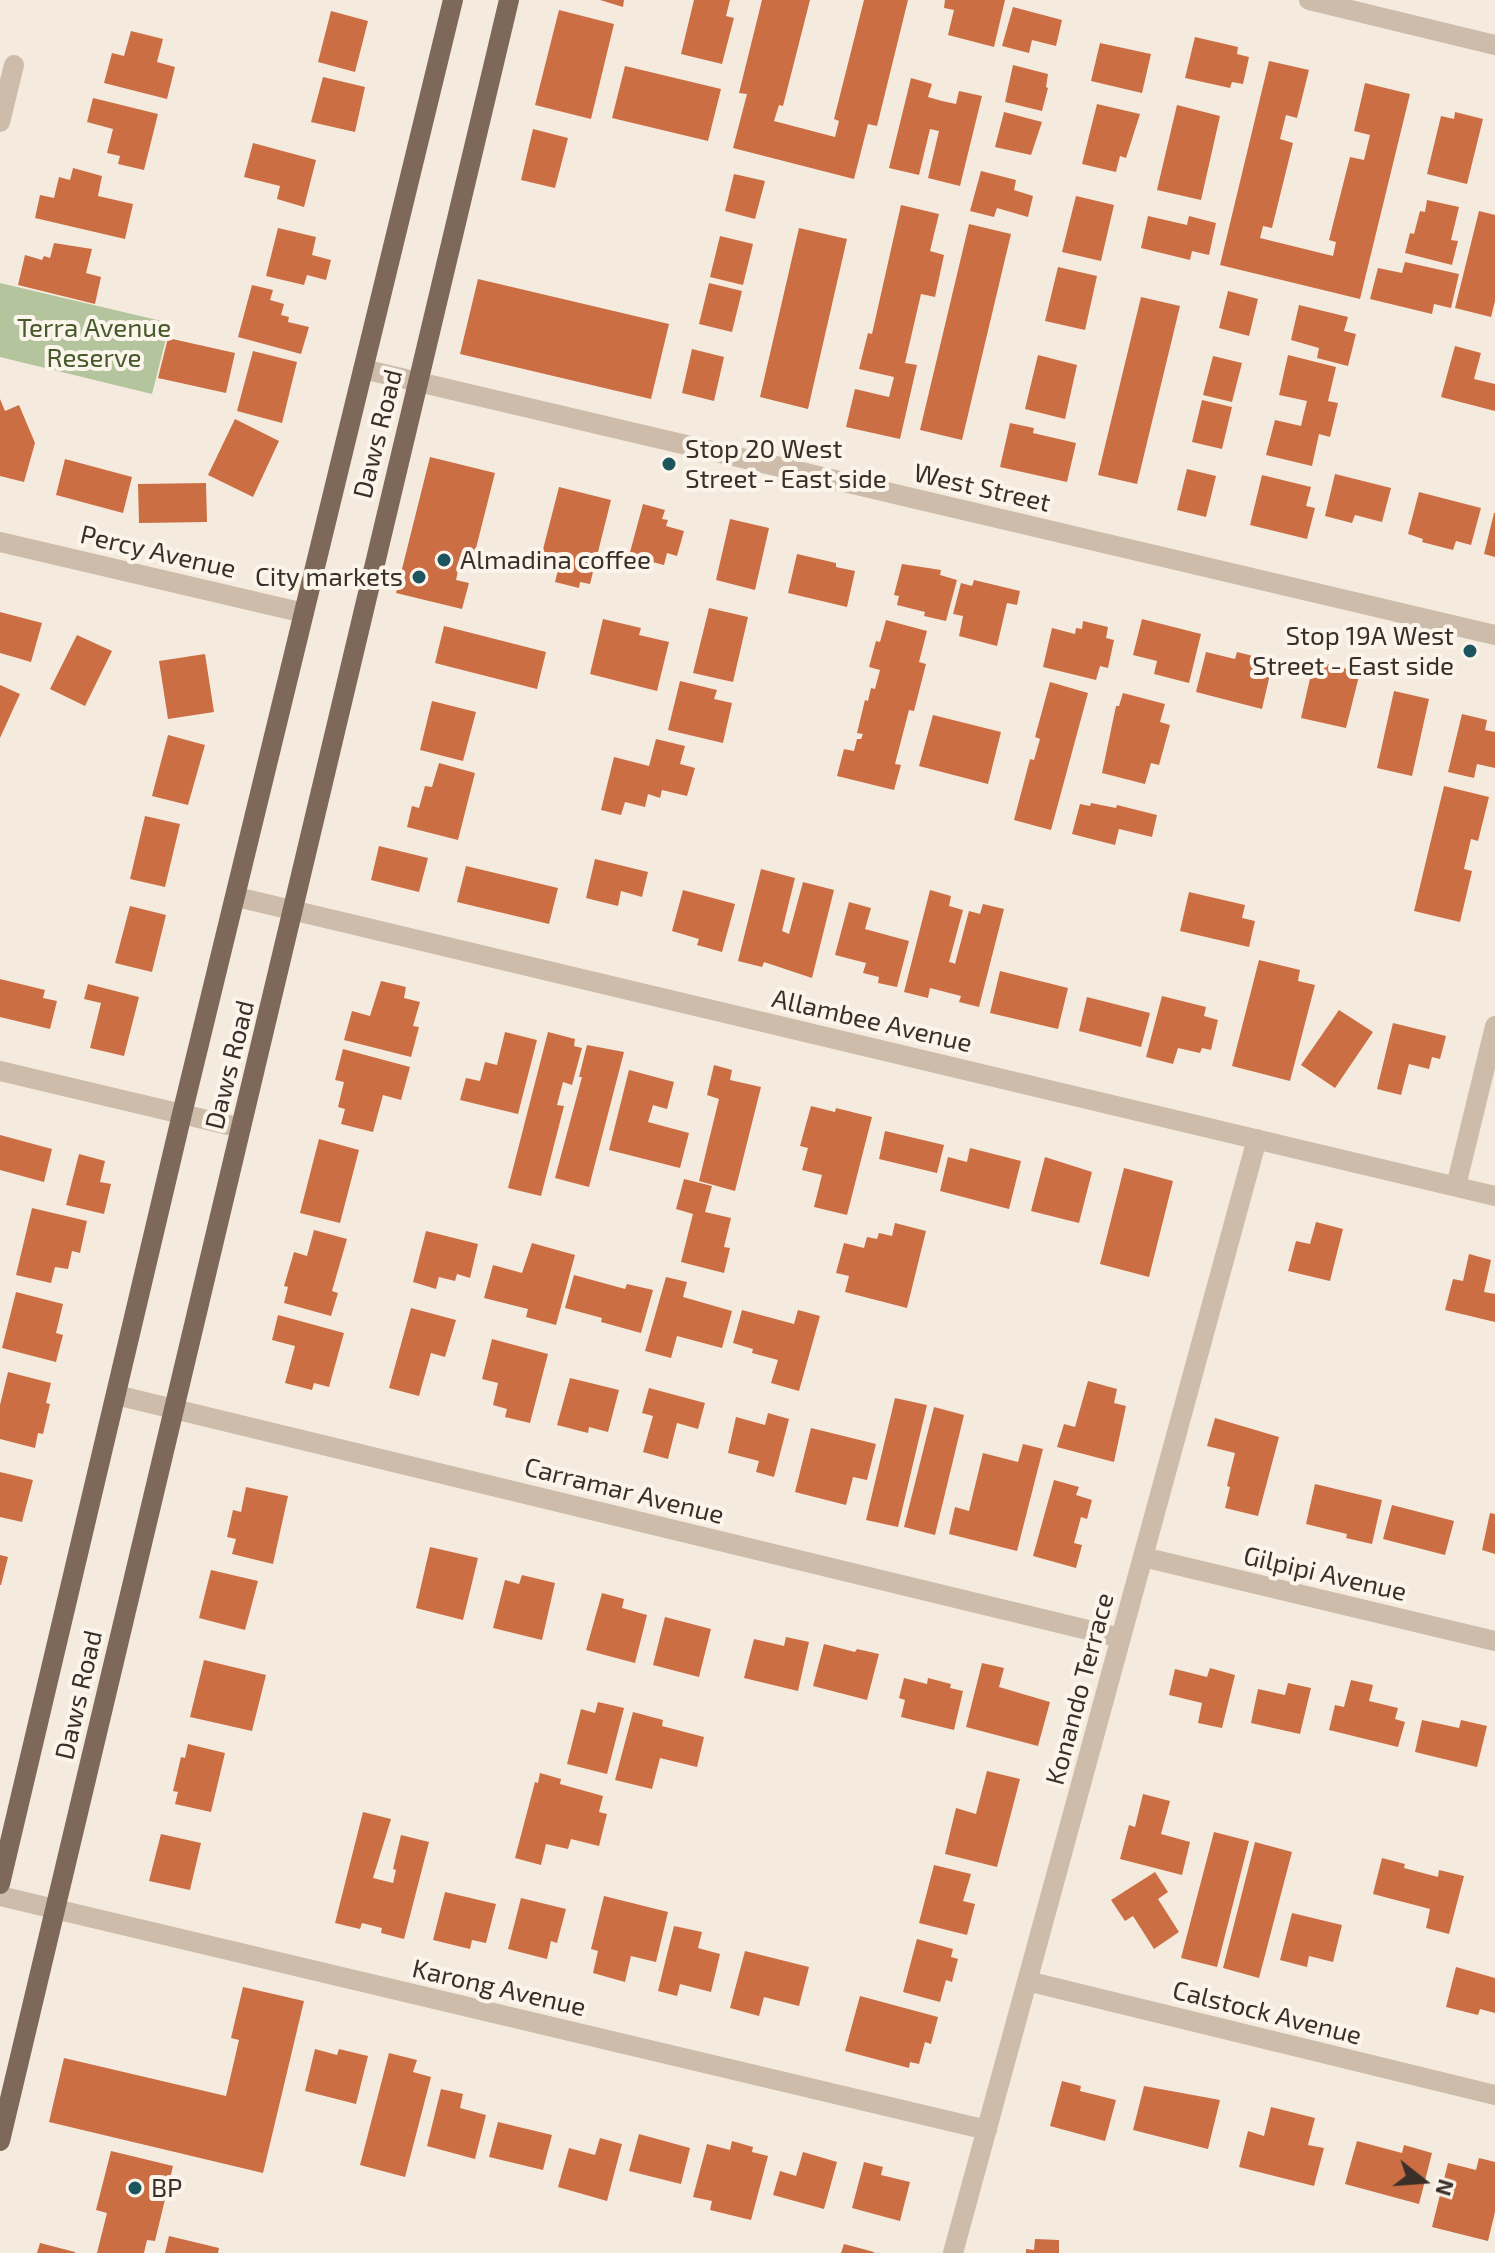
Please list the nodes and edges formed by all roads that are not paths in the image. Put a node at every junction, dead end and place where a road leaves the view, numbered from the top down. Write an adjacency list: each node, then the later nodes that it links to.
1 (453, 0): 7 (main road, Daws Road)
2 (509, 0): 8 (main road, Daws Road)
3 (1309, 0): 4 (street)
4 (1495, 45)
5 (14, 65): 6 (street)
6 (0, 122)
7 (363, 369): 8 (street, West Street); 10 (main road, Daws Road)
8 (418, 382): 11 (street, West Street); 13 (main road, Daws Road)
9 (0, 542): 10 (street, Percy Avenue)
10 (304, 613): 12 (main road, Daws Road)
11 (1495, 635)
12 (237, 897): 13 (street, Allambee Avenue); 16 (main road, Daws Road)
13 (294, 910): 17 (main road, Daws Road); 18 (street, Allambee Avenue)
14 (1495, 1026): 19 (street)
15 (0, 1071): 16 (street)
16 (182, 1114): 17 (street); 21 (main road, Daws Road)
17 (241, 1128): 22 (main road, Daws Road)
18 (1257, 1139): 19 (street, Allambee Avenue); 23 (street, Konando Terrace)
19 (1456, 1186): 20 (street, Allambee Avenue)
20 (1495, 1196)
21 (116, 1395): 22 (street, Carramar Avenue); 26 (main road, Daws Road)
22 (174, 1409): 24 (street, Carramar Avenue); 28 (main road, Daws Road)
23 (1143, 1557): 24 (street, Konando Terrace); 25 (street, Gilpipi Avenue)
24 (1121, 1638): 29 (street, Konando Terrace)
25 (1495, 1641)
26 (0, 1884)
27 (0, 1896): 28 (street, Karong Avenue)
28 (55, 1909): 30 (main road, Daws Road); 32 (street, Karong Avenue)
29 (1027, 1981): 31 (street, Calstock Avenue); 32 (street, Konando Terrace)
30 (7, 2084): 33 (main road, Daws Road)
31 (1495, 2095)
32 (987, 2130): 34 (street, Konando Terrace)
33 (0, 2141)
34 (953, 2253)

